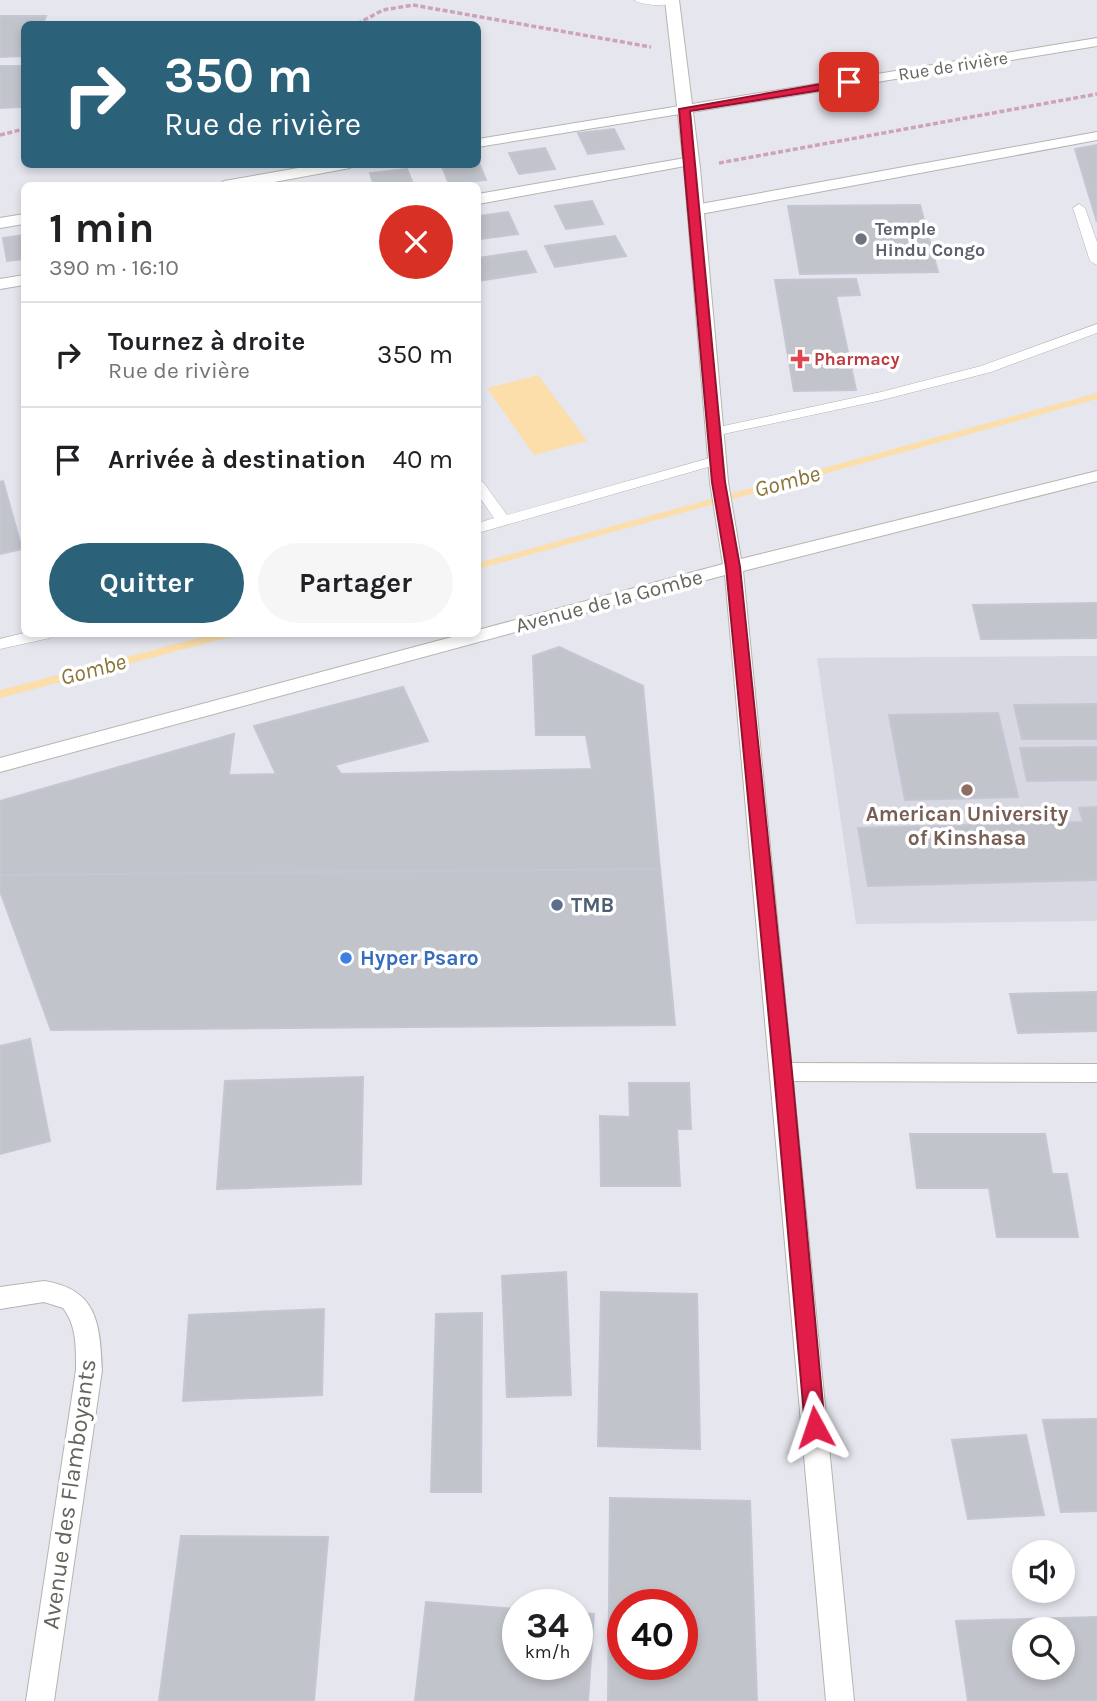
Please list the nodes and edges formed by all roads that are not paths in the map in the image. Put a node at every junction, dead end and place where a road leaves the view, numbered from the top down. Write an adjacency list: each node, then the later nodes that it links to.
1 (639, 0): 2 (lane)
2 (672, 1): 4 (street)
3 (1097, 43): 4 (street, Rue de rivière)
4 (684, 109): 6 (street, Rue de rivière); 7 (street)
5 (1097, 136): 12 (street)
6 (481, 143)
7 (692, 164): 10 (street); 12 (street)
8 (327, 168): 9 (street)
9 (247, 182)
10 (481, 199)
11 (1079, 208): 15 (lane)
12 (695, 210): 19 (street)
13 (21, 220): 14 (street)
14 (0, 223)
15 (1097, 261)
16 (21, 280): 17 (street)
17 (0, 284)
18 (1097, 328): 19 (lane)
19 (714, 432): 20 (street)
20 (717, 460): 23 (lane); 25 (street)
21 (1097, 476): 25 (street, Avenue de la Gombe)
22 (481, 489): 23 (lane)
23 (504, 521): 24 (lane)
24 (481, 526)
25 (733, 567): 26 (street, Avenue de la Gombe); 31 (street)
26 (481, 635)
27 (31, 637): 29 (lane)
28 (474, 637): 30 (street, Avenue de la Gombe)
29 (0, 644)
30 (0, 765)
31 (783, 1072): 32 (street); 35 (street)
32 (1097, 1073)
33 (0, 1298): 34 (street, Avenue des Flamboyants)
34 (40, 1701)
35 (840, 1701)

